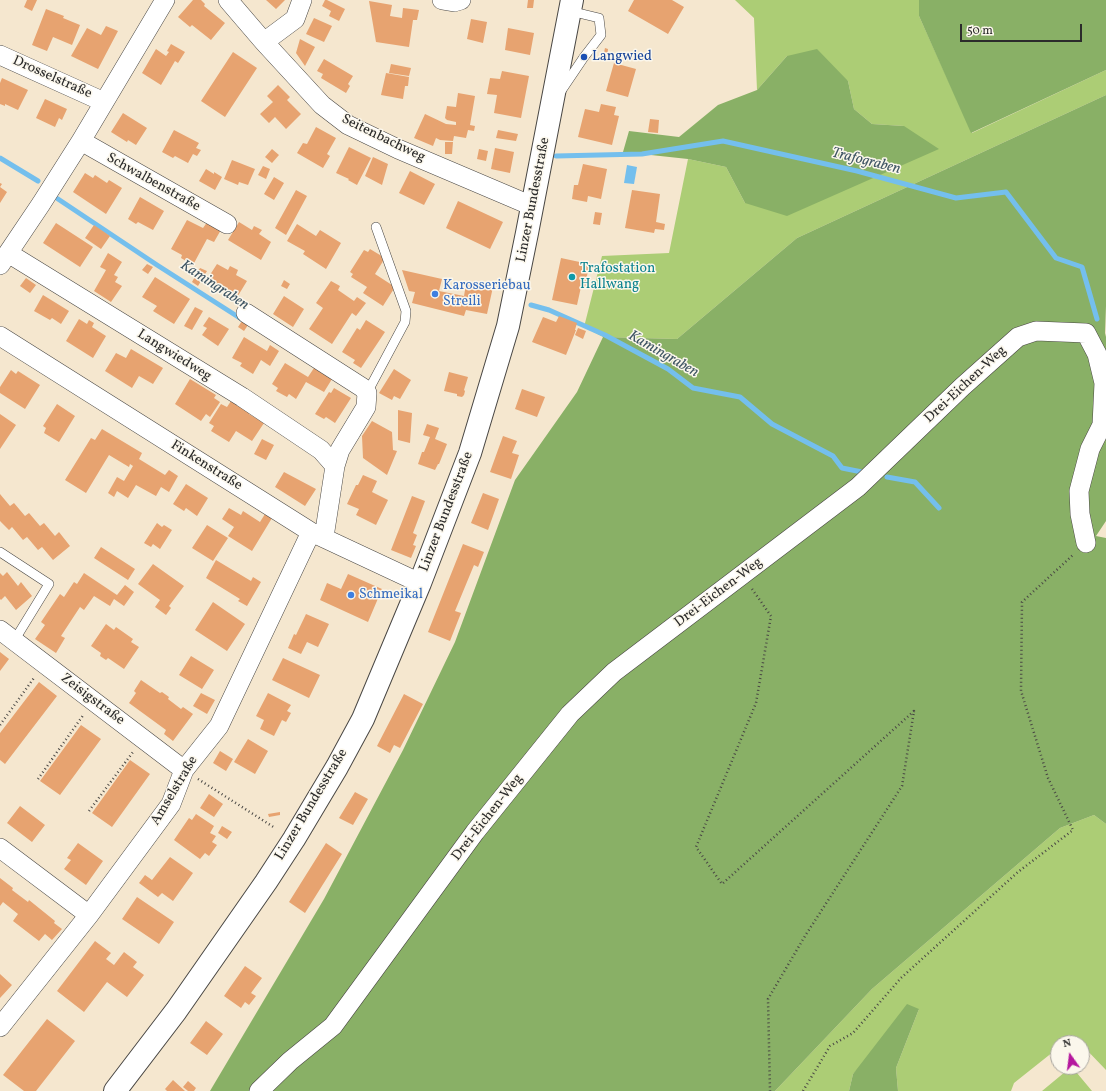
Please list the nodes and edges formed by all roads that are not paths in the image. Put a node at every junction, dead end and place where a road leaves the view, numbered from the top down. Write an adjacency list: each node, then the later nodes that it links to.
1 (165, 0): 9 (street)
2 (228, 0): 7 (street, Seitenbachweg)
3 (302, 0): 7 (street)
4 (442, 0): 5 (street)
5 (461, 0)
6 (571, 5): 10 (main road, Linzer Bundesstraße); 10 (lane)
7 (264, 42): 12 (street, Seitenbachweg)
8 (0, 55): 9 (street, Drosselstraße)
9 (104, 102): 11 (street)
10 (553, 103): 12 (main road, Linzer Bundesstraße)
11 (80, 141): 13 (street, Schwalbenstraße); 15 (street)
12 (532, 206): 23 (main road, Linzer Bundesstraße)
13 (226, 224)
14 (376, 227): 18 (lane)
15 (4, 259): 19 (street, Langwiedweg)
16 (246, 313): 18 (street)
17 (0, 336): 20 (street, Finkenstraße)
18 (367, 393): 19 (street)
19 (335, 466): 20 (street)
20 (318, 535): 23 (street, Finkenstraße); 25 (street, Amselstraße)
21 (1086, 543): 30 (street, Drei-Eichen-Weg)
22 (0, 552): 24 (lane)
23 (420, 583): 29 (main road, Linzer Bundesstraße)
24 (7, 636): 25 (street, Zeisigstraße)
25 (184, 770): 27 (street, Amselstraße)
26 (0, 848): 27 (street)
27 (89, 915): 28 (street, Amselstraße)
28 (0, 1027)
29 (115, 1091)
30 (259, 1091)

